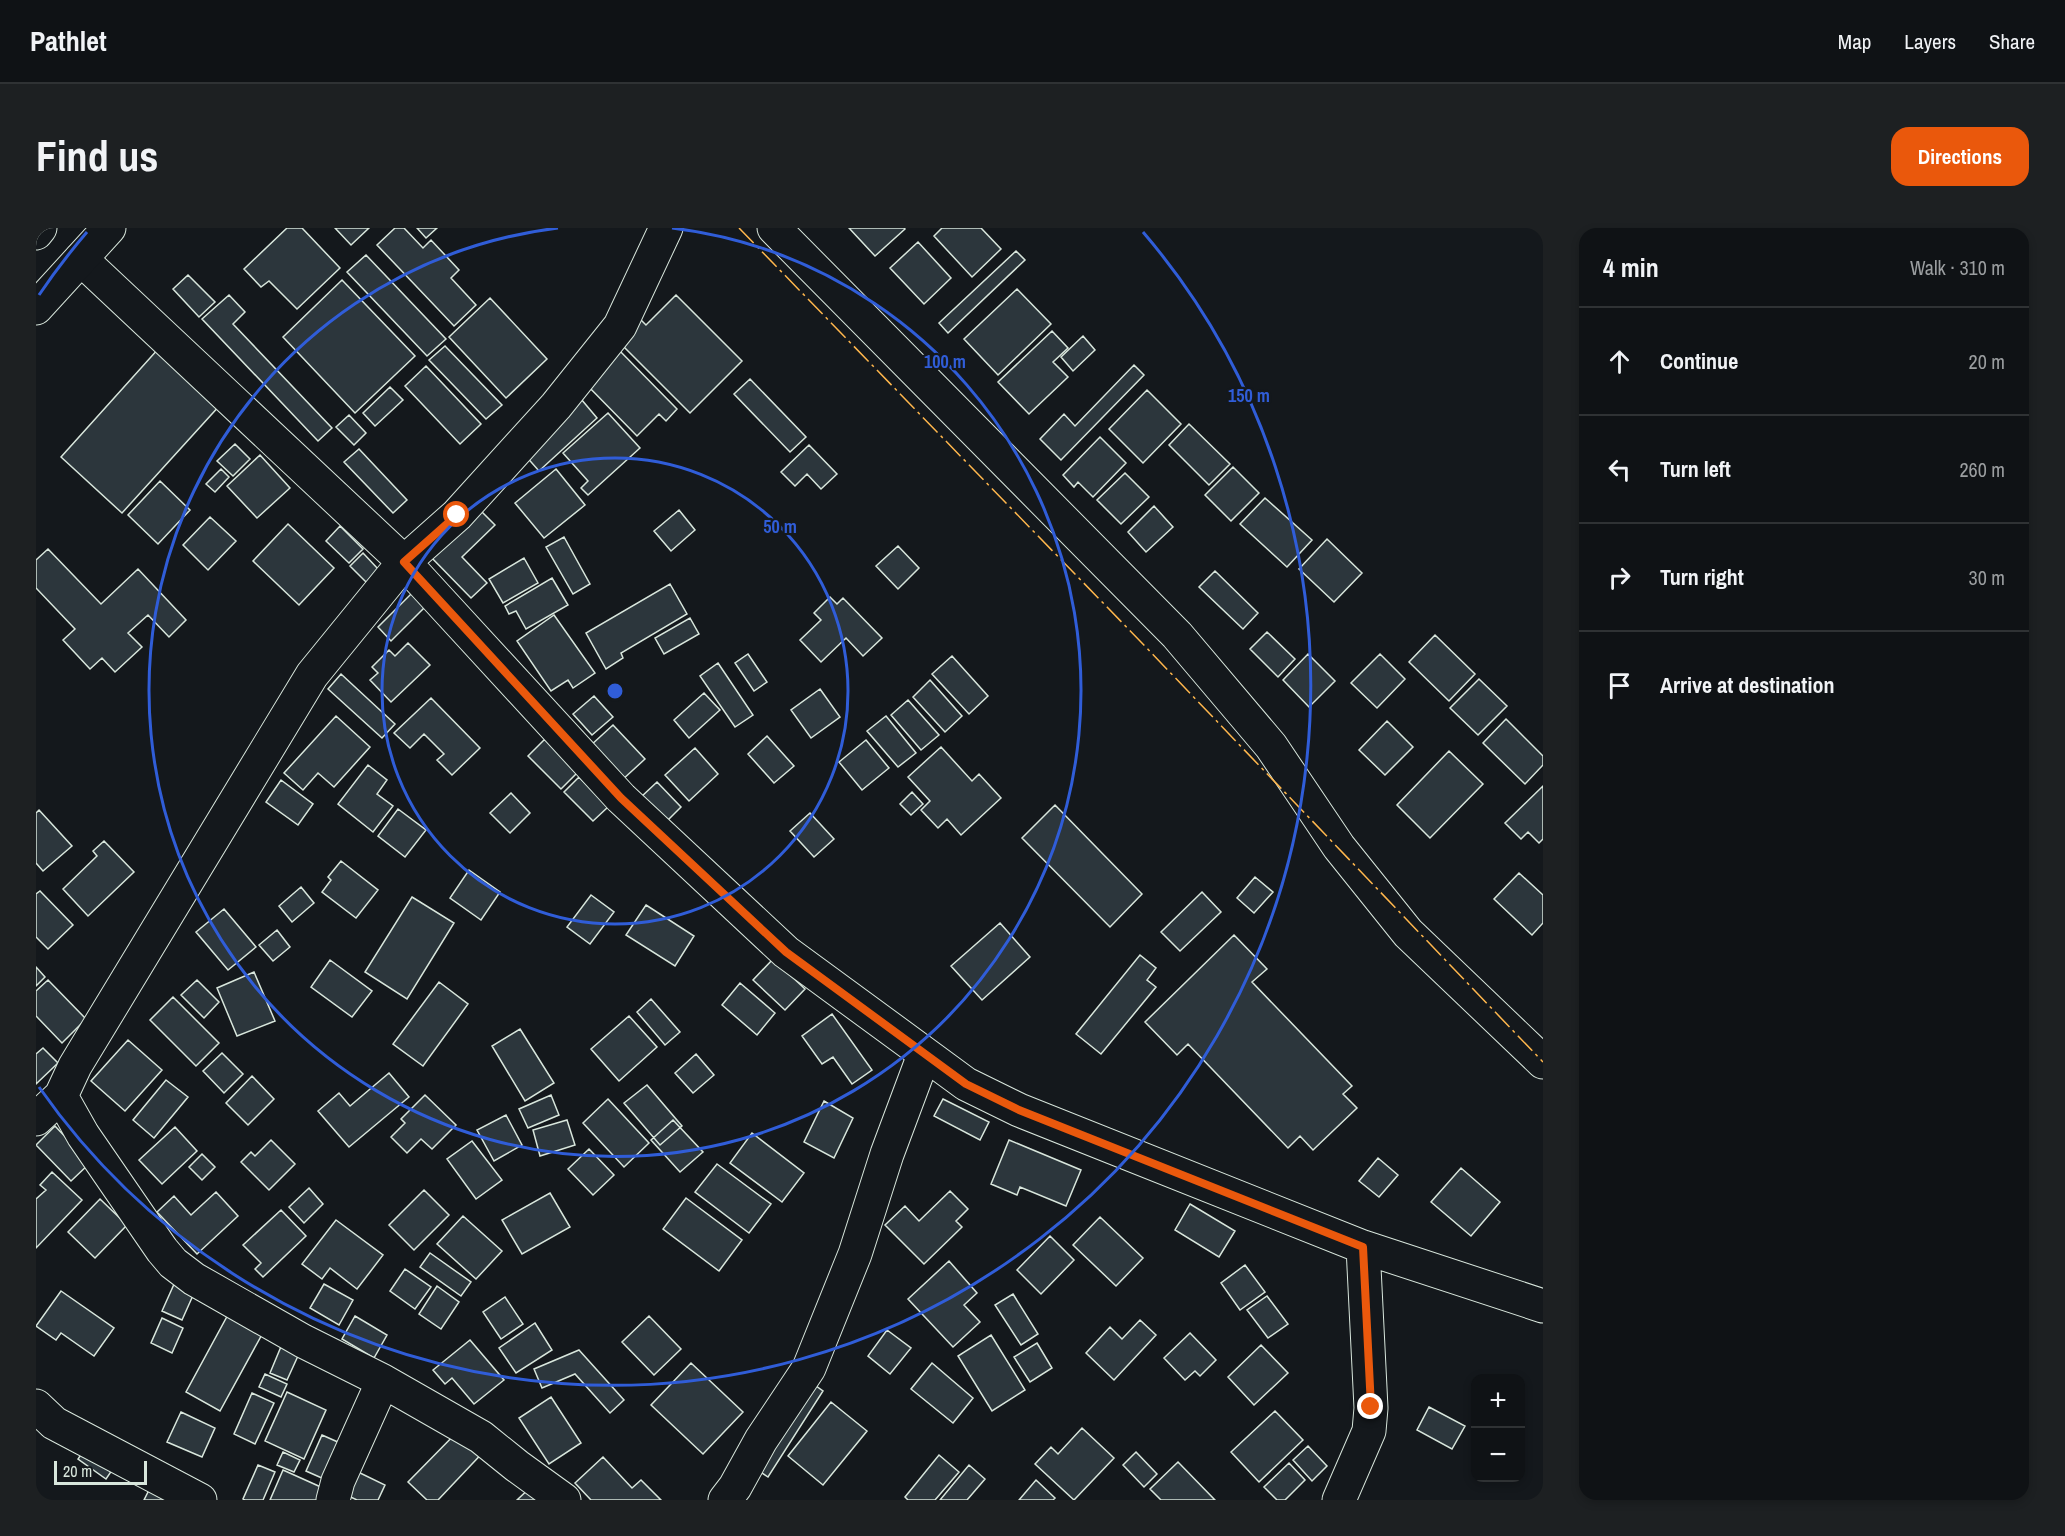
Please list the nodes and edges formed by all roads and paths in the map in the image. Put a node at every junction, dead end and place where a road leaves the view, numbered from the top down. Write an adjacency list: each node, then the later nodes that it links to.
1 (40, 228): 5 (street)
2 (109, 228): 6 (street)
3 (666, 228): 8 (street)
4 (774, 228): 10 (street)
5 (36, 233)
6 (81, 259): 7 (street); 8 (street)
7 (36, 308)
8 (404, 562): 9 (street); 11 (street)
9 (924, 1055): 13 (street); 20 (street)
10 (1543, 1062)
11 (61, 1096): 12 (street); 15 (street)
12 (36, 1119)
13 (1363, 1247): 14 (street); 21 (street)
14 (1543, 1306)
15 (382, 1381): 18 (street); 19 (street)
16 (36, 1406): 17 (street)
17 (200, 1500)
18 (333, 1500)
19 (564, 1500)
20 (725, 1500)
21 (1339, 1500)

